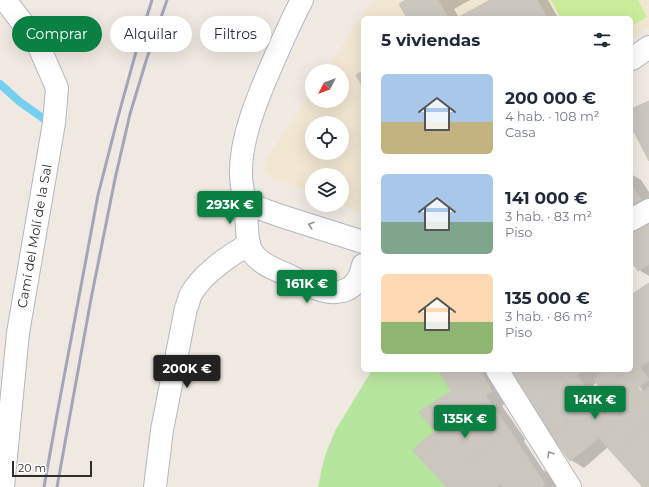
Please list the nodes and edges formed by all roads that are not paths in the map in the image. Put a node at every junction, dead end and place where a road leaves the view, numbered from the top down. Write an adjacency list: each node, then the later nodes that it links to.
1 (5, 0): 10 (street, Camí del Molí de la Sal)
2 (302, 0): 3 (street)
3 (246, 203): 6 (street, one-way to 3); 7 (street)
4 (649, 210): 5 (street)
5 (633, 219)
6 (361, 241)
7 (249, 244): 8 (street); 11 (street)
8 (361, 275)
9 (498, 372): 12 (street, one-way to 9)
10 (2, 487)
11 (154, 487)
12 (570, 487)

